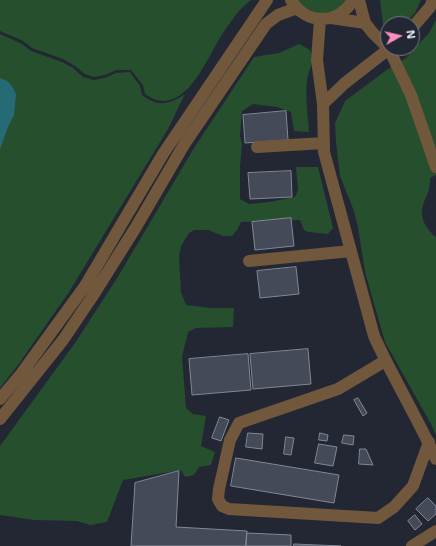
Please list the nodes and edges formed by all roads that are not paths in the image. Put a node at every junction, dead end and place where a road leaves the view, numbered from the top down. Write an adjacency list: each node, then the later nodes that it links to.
1 (267, 0): 19 (lane)
2 (353, 0): 6 (lane)
3 (359, 0): 8 (lane)
4 (433, 0): 7 (lane)
5 (294, 4): 6 (lane); 20 (lane)
6 (325, 18): 8 (lane); 12 (lane)
7 (420, 19)
8 (365, 23): 9 (lane)
9 (380, 40)
10 (380, 55): 12 (lane)
11 (393, 56): 15 (lane)
12 (323, 104): 13 (lane)
13 (324, 143): 14 (lane); 16 (lane)
14 (257, 147)
15 (436, 167)
16 (351, 251): 17 (lane); 18 (lane)
17 (249, 261)
18 (385, 361): 21 (lane); 21 (lane)
19 (0, 399)
20 (0, 419)
21 (428, 442): 22 (lane)
22 (436, 459)
23 (436, 531): 24 (lane)
24 (412, 546)

